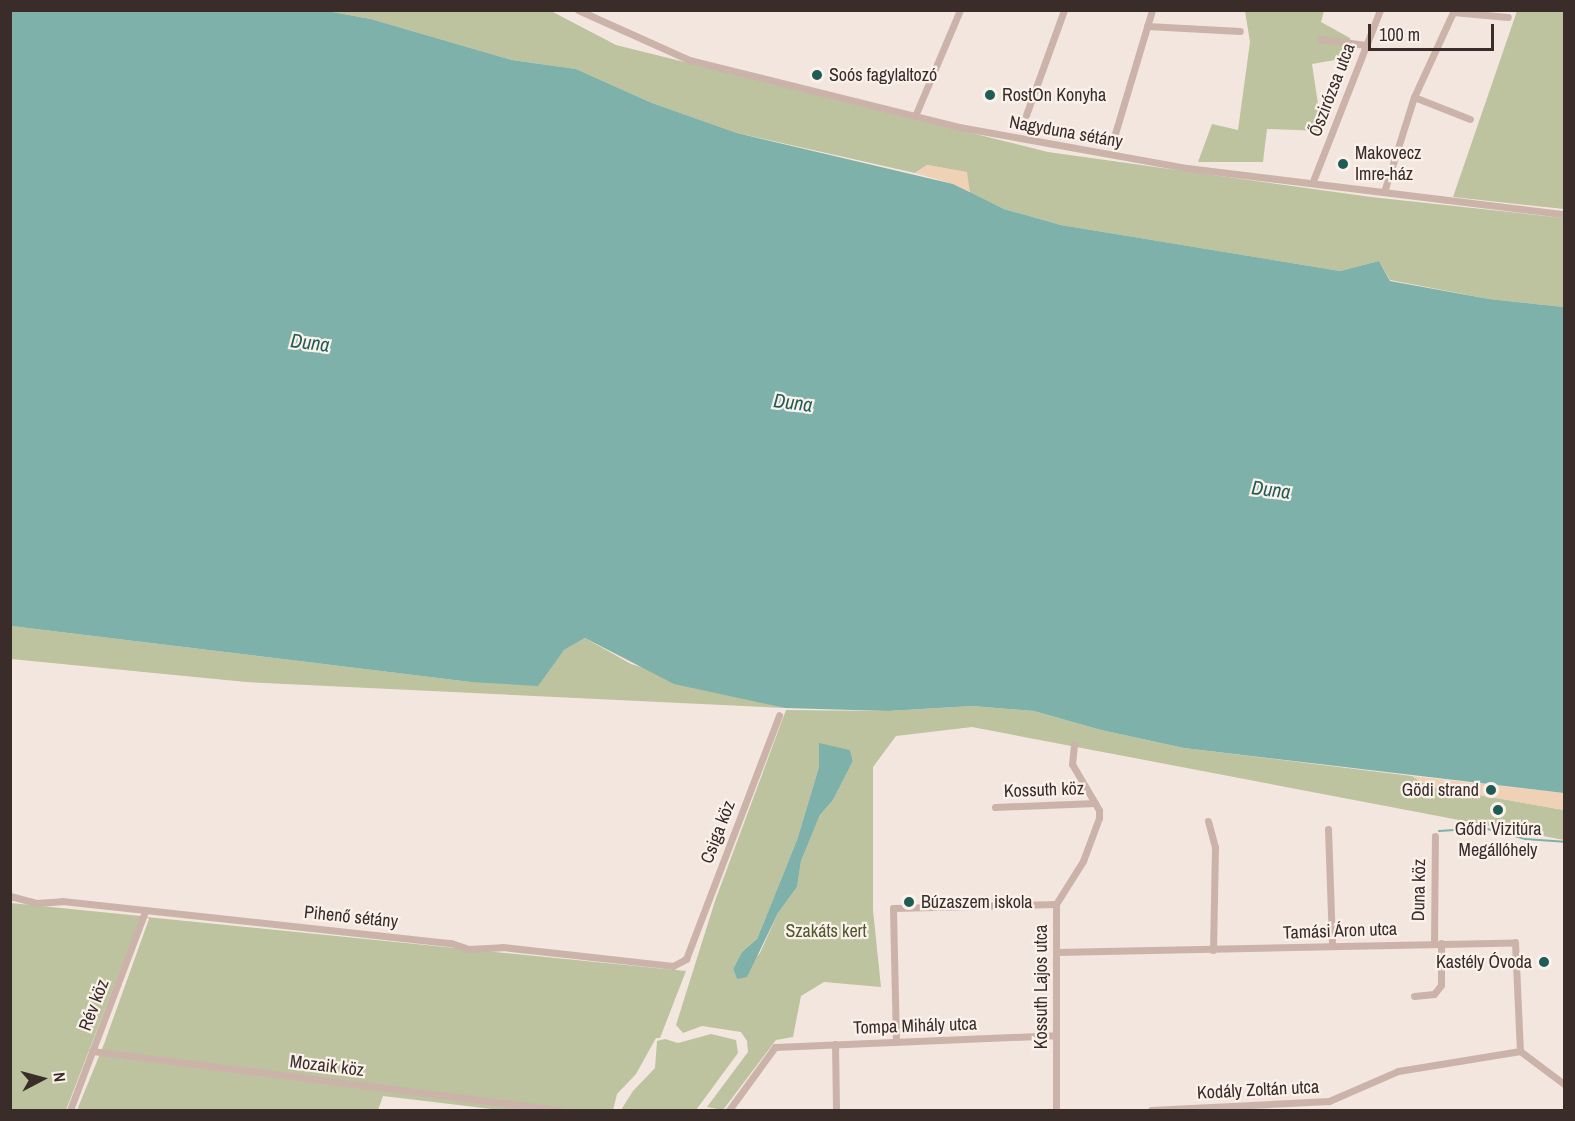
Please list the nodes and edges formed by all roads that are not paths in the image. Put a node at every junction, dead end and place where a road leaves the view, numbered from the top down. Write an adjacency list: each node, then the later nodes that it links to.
1 (578, 10): 14 (street, Nagyduna sétány)
2 (960, 10): 14 (street)
3 (1064, 10): 13 (street)
4 (1152, 10): 8 (street)
5 (1380, 10): 11 (street, Őszirózsa utca)
6 (1453, 11): 7 (street); 12 (street)
7 (1508, 17)
8 (1147, 26): 9 (street); 16 (street)
9 (1240, 31)
10 (1320, 39): 11 (street)
11 (1366, 45): 17 (street, Őszirózsa utca)
12 (1414, 97): 15 (street); 18 (street)
13 (1026, 115)
14 (915, 116): 17 (street, Nagyduna sétány)
15 (1470, 119)
16 (1114, 137)
17 (1313, 181): 18 (street, Nagyduna sétány)
18 (1384, 192): 19 (street, Nagyduna sétány)
19 (1564, 214)
20 (778, 716): 34 (street, Csiga köz)
21 (1074, 744): 22 (street)
22 (1095, 803): 23 (street, Kossuth köz); 28 (street, Kossuth Lajos utca)
23 (995, 807)
24 (1208, 821): 32 (street)
25 (1328, 830): 31 (street)
26 (1435, 836): 30 (street, Duna köz)
27 (10, 896): 29 (street, Pihenő sétány)
28 (1056, 904): 33 (street, Kossuth Lajos utca); 37 (street)
29 (146, 911): 34 (street, Pihenő sétány); 39 (street, Rév köz)
30 (1437, 944): 31 (street, Tamási Áron utca); 35 (street, Duna köz); 40 (street, Tamási Áron utca)
31 (1332, 946): 32 (street, Tamási Áron utca)
32 (1213, 950): 33 (street, Tamási Áron utca)
33 (1056, 952): 36 (street, Kossuth Lajos utca)
34 (686, 959)
35 (1414, 996)
36 (1056, 1035): 37 (street, Tompa Mihály utca); 46 (street, Kossuth Lajos utca)
37 (896, 1042): 38 (street, Tompa Mihály utca)
38 (835, 1044): 44 (street, Tompa Mihály utca); 45 (street)
39 (92, 1051): 42 (street, Rév köz); 43 (street, Mozaik köz)
40 (1520, 1052): 41 (street); 47 (street, Kodály Zoltán utca)
41 (1564, 1084)
42 (70, 1110)
43 (558, 1110)
44 (729, 1110)
45 (836, 1110)
46 (1056, 1110)
47 (1151, 1110)

